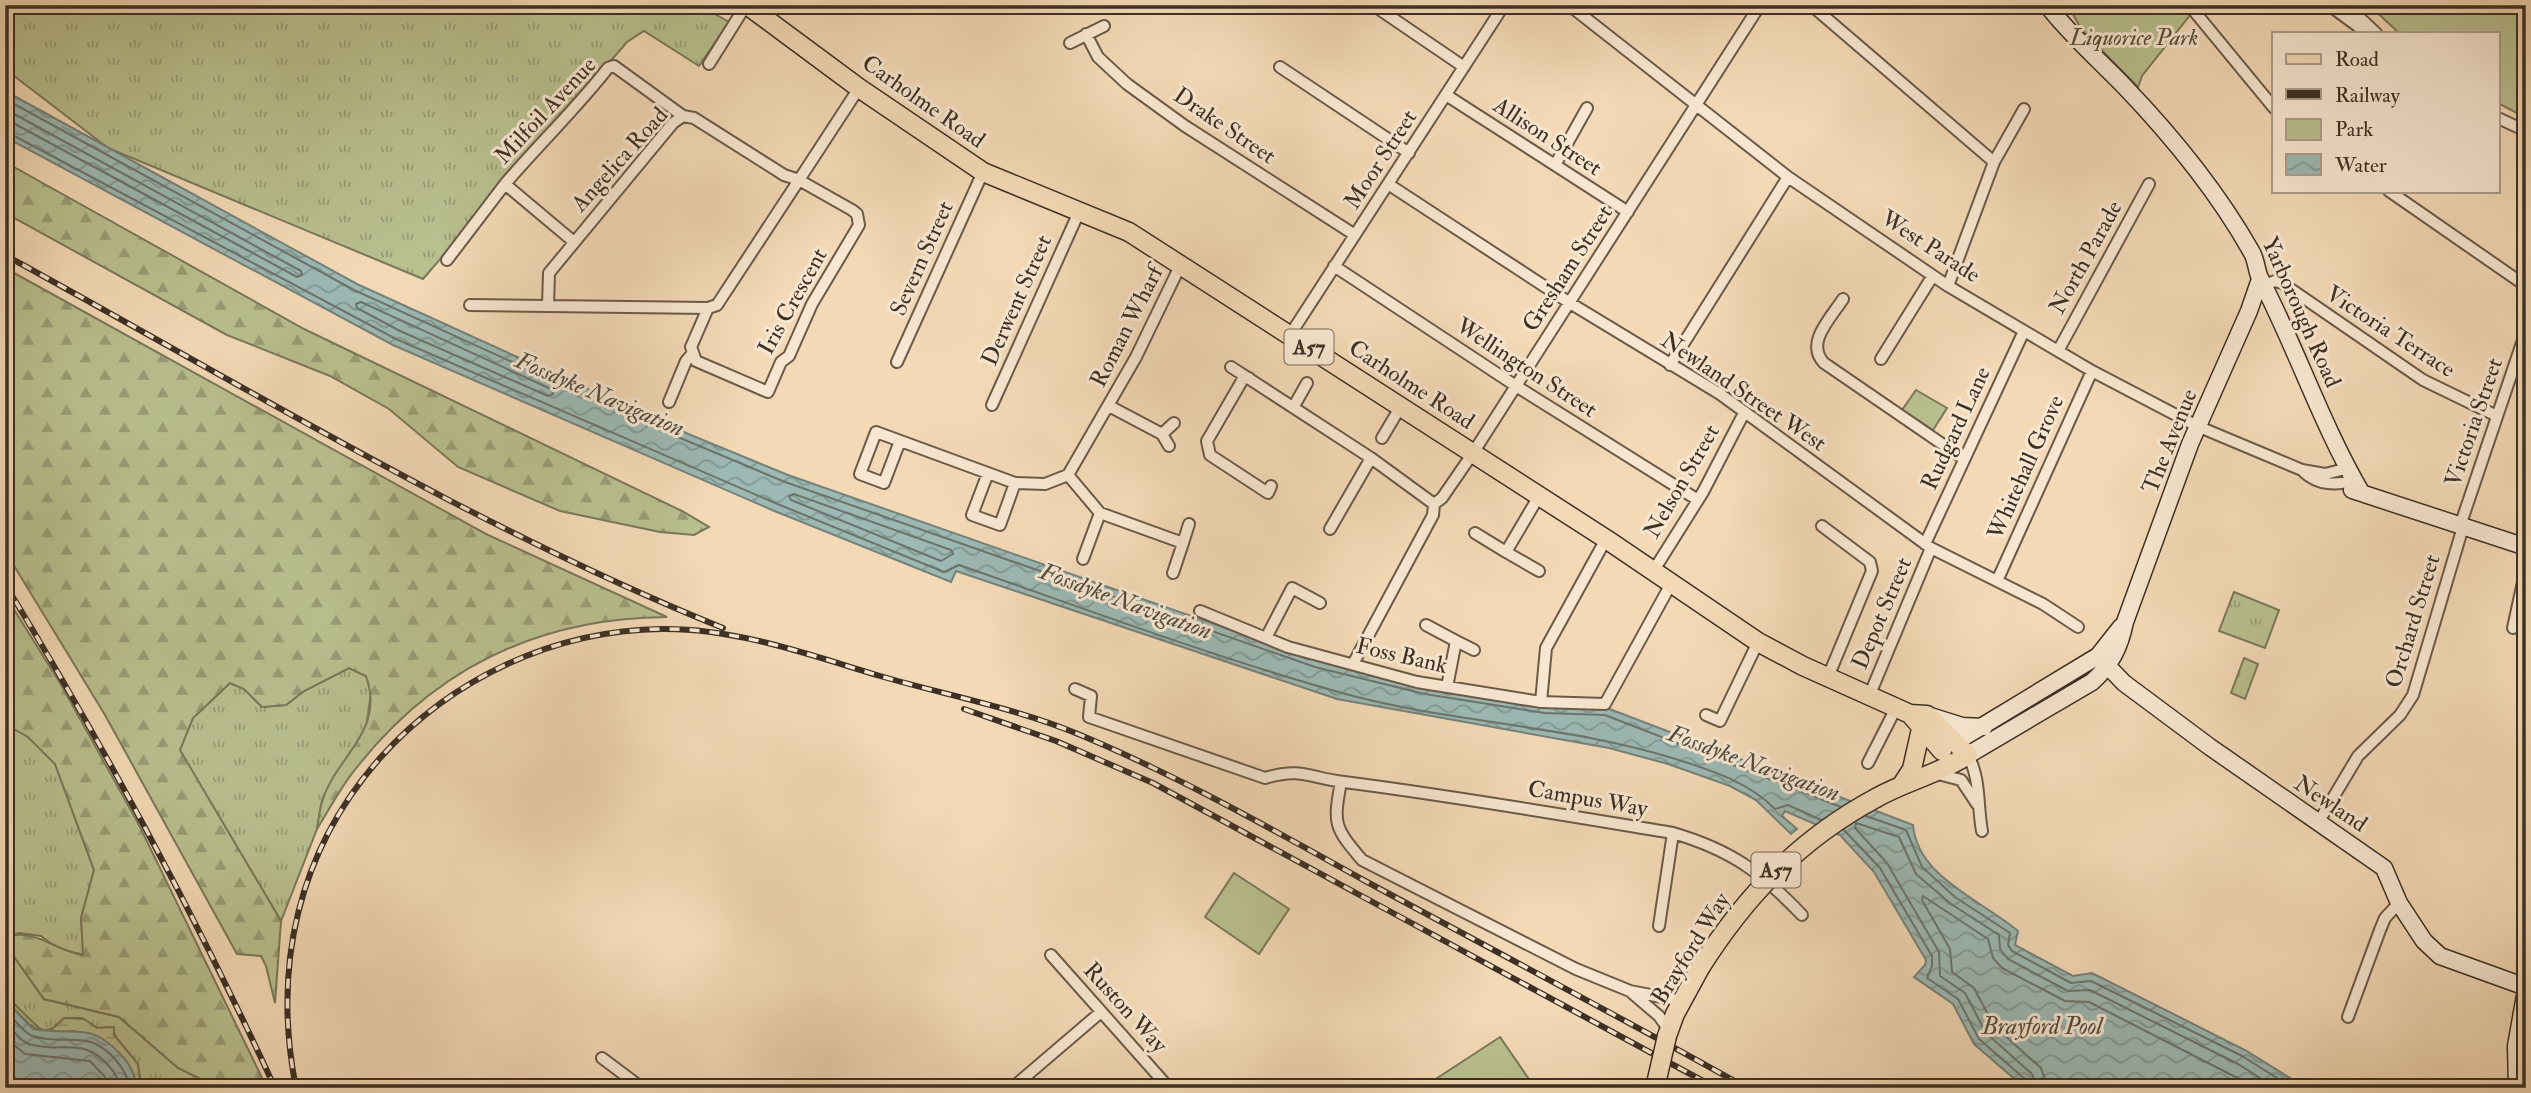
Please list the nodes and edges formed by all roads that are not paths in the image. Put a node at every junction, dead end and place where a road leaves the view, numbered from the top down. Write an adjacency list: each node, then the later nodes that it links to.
1 (747, 5): 11 (main road, Carholme Road / A57); 17 (street)
2 (1373, 5): 19 (street)
3 (1504, 5): 19 (street, Moor Street)
4 (1569, 5): 22 (street, West Parade)
5 (1760, 5): 22 (street, Gresham Street)
6 (1811, 5): 30 (street)
7 (2047, 5): 47 (main road, Yarborough Road)
8 (2329, 5): 13 (street)
9 (2346, 5): 14 (street)
10 (2190, 6): 23 (street)
11 (772, 11): 20 (main road, Carholme Road / A57)
12 (1104, 26): 15 (street)
13 (2366, 32)
14 (2375, 32)
15 (1086, 34): 16 (street); 41 (street, Drake Street)
16 (1070, 43)
17 (709, 64)
18 (1280, 67): 29 (street)
19 (1464, 67): 21 (street, Moor Street)
20 (859, 88): 32 (main road, Carholme Road / A57); 34 (street)
21 (1446, 95): 29 (street, Moor Street); 31 (street, Allison Street)
22 (1696, 105): 33 (street, West Parade); 40 (street, Gresham Street)
23 (2272, 106)
24 (1587, 108): 31 (street)
25 (2024, 108): 30 (street)
26 (683, 117): 34 (street, Angelica Road); 35 (street, Milfoil Avenue); 42 (street, Angelica Road)
27 (2500, 119): 28 (street)
28 (2526, 131)
29 (1409, 153): 36 (street, Moor Street)
30 (1994, 162): 48 (street)
31 (1555, 165): 40 (street, Allison Street)
32 (983, 172): 39 (main road, Carholme Road / A57); 61 (street, Severn Street)
33 (1788, 177): 46 (street, West Parade); 62 (street)
34 (799, 180): 54 (street); 59 (street, Iris Crescent)
35 (505, 184): 42 (street, Milfoil Avenue); 43 (street, Milfoil Avenue)
36 (1388, 184): 41 (street, Moor Street); 51 (street, Newland Street West)
37 (2149, 184): 58 (street, North Parade)
38 (2390, 192): 49 (street)
39 (1079, 212): 44 (main road, Carholme Road / A57); 69 (street, Derwent Street)
40 (1628, 212): 51 (street, Gresham Street)
41 (1355, 235): 45 (street, Moor Street)
42 (574, 242): 53 (street, Angelica Road)
43 (447, 260)
44 (1181, 264): 57 (main road, Carholme Road / A57); 70 (street, Roman Wharf)
45 (1334, 265): 57 (street, Moor Street); 67 (street, Wellington Street)
46 (1933, 276): 48 (street, West Parade); 60 (street)
47 (2262, 282): 74 (street, Victoria Terrace); 76 (main road, The Avenue); 85 (main road, Yarborough Road)
48 (1948, 286): 55 (street, West Parade)
49 (2526, 286)
50 (1843, 299): 83 (street)
51 (1570, 303): 62 (street, Newland Street West); 67 (street, Gresham Street)
52 (470, 305): 53 (street)
53 (548, 306): 54 (street)
54 (708, 308): 59 (street)
55 (2024, 331): 58 (street, West Parade); 83 (street, Rudgard Lane)
56 (2526, 331): 74 (street, Victoria Street)
57 (1290, 335): 72 (main road, Carholme Road / A57)
58 (2058, 351): 64 (street, West Parade)
59 (692, 354): 68 (street)
60 (1881, 359)
61 (897, 362)
62 (1670, 365): 73 (street, Newland Street West)
63 (1231, 367): 65 (street)
64 (2092, 371): 76 (street, West Parade); 108 (street, Whitehall Grove)
65 (1250, 378): 71 (street); 88 (street)
66 (1307, 383): 71 (street)
67 (1516, 386): 81 (street, Gresham Street); 90 (street, Wellington Street)
68 (669, 402)
69 (992, 405)
70 (1109, 406): 77 (street, Roman Wharf); 86 (street, Roman Wharf)
71 (1294, 406): 82 (street)
72 (1401, 406): 78 (street); 81 (main road, Carholme Road / A57)
73 (1744, 413): 90 (street, Nelson Street); 100 (street, Newland Street West)
74 (2497, 416): 94 (street, Victoria Street)
75 (1174, 423): 77 (street)
76 (2197, 426): 85 (street, West Parade); 119 (main road, The Avenue)
77 (1162, 434): 80 (street)
78 (1382, 438)
79 (900, 441): 79 (street); 84 (street)
80 (1169, 446)
81 (1473, 453): 89 (main road, Carholme Road / A57); 91 (street, Gresham Street)
82 (1371, 458): 91 (street); 96 (street)
83 (1964, 459): 100 (street, Rudgard Lane)
84 (988, 473): 87 (street); 87 (street)
85 (2348, 474): 94 (main road, West Parade)
86 (1068, 475): 87 (street); 92 (street)
87 (1015, 483)
88 (1271, 486)
89 (1539, 496): 98 (main road, Carholme Road / A57); 102 (street)
90 (1698, 500): 105 (street, Nelson Street)
91 (1434, 504): 120 (street, Gresham Street)
92 (1100, 513): 99 (street); 103 (street)
93 (1189, 524): 99 (street)
94 (2461, 526): 101 (main road, West Parade); 135 (street, Orchard Street)
95 (1822, 527): 121 (street)
96 (1330, 529)
97 (1475, 533): 102 (street)
98 (1606, 539): 105 (main road, Carholme Road / A57); 125 (street)
99 (1183, 543): 107 (street)
100 (1928, 546): 108 (street, Newland Street West); 124 (street, Depot Street)
101 (2526, 547)
102 (1506, 552): 106 (street)
103 (1083, 559)
104 (2526, 568): 114 (street)
105 (1654, 570): 109 (main road, Carholme Road / A57)
106 (1538, 571)
107 (1173, 573)
108 (1997, 581): 113 (street, Newland Street West)
109 (1672, 582): 117 (main road, Carholme Road / A57); 125 (street, Foss Bank)
110 (1320, 603): 115 (street)
111 (1200, 611): 115 (street, Foss Bank)
112 (1426, 625): 116 (street)
113 (2078, 627)
114 (2513, 628)
115 (1267, 636): 120 (street, Foss Bank)
116 (1456, 641): 118 (street); 122 (street)
117 (1758, 642): 121 (main road, Carholme Road / A57); 126 (street)
118 (1474, 650)
119 (2102, 662): 128 (main road); 129 (main road); 135 (main road, Newland)
120 (1353, 664): 122 (street, Foss Bank)
121 (1828, 677): 124 (main road, Carholme Road / A57)
122 (1447, 687): 125 (street, Foss Bank)
123 (1075, 688): 133 (street, Campus Way)
124 (1870, 694): 127 (main road, Carholme Road / A57)
125 (1541, 702)
126 (1706, 715)
127 (1914, 716): 128 (main road); 129 (main road, Carholme Road); 130 (street); 132 (main road)
128 (1984, 727): 129 (main road)
129 (1958, 751): 131 (main road); 132 (main road); 134 (street)
130 (1868, 763)
131 (1933, 774): 132 (main road); 134 (street)
132 (1907, 776): 144 (main road, Brayford Way / A57, bridge)
133 (1341, 782): 137 (street, Campus Way); 143 (street)
134 (1977, 804): 136 (street)
135 (2318, 823): 138 (main road, Newland)
136 (1982, 831)
137 (1673, 834): 139 (street, Campus Way); 140 (street)
138 (2399, 903): 142 (main road, Newland); 146 (street)
139 (1802, 915)
140 (1659, 926)
141 (1051, 955): 145 (street, Ruston Way)
142 (2526, 988): 153 (main road)
143 (1630, 991): 144 (street); 147 (street)
144 (1682, 1001): 147 (main road, Brayford Way / A57)
145 (1101, 1012): 150 (street); 151 (street, Ruston Way)
146 (2348, 1017)
147 (1668, 1033): 152 (main road, Brayford Way / A57, bridge)
148 (602, 1058): 149 (street)
149 (638, 1087)
150 (1012, 1088)
151 (1169, 1088)
152 (1655, 1088)
153 (2517, 1088)

